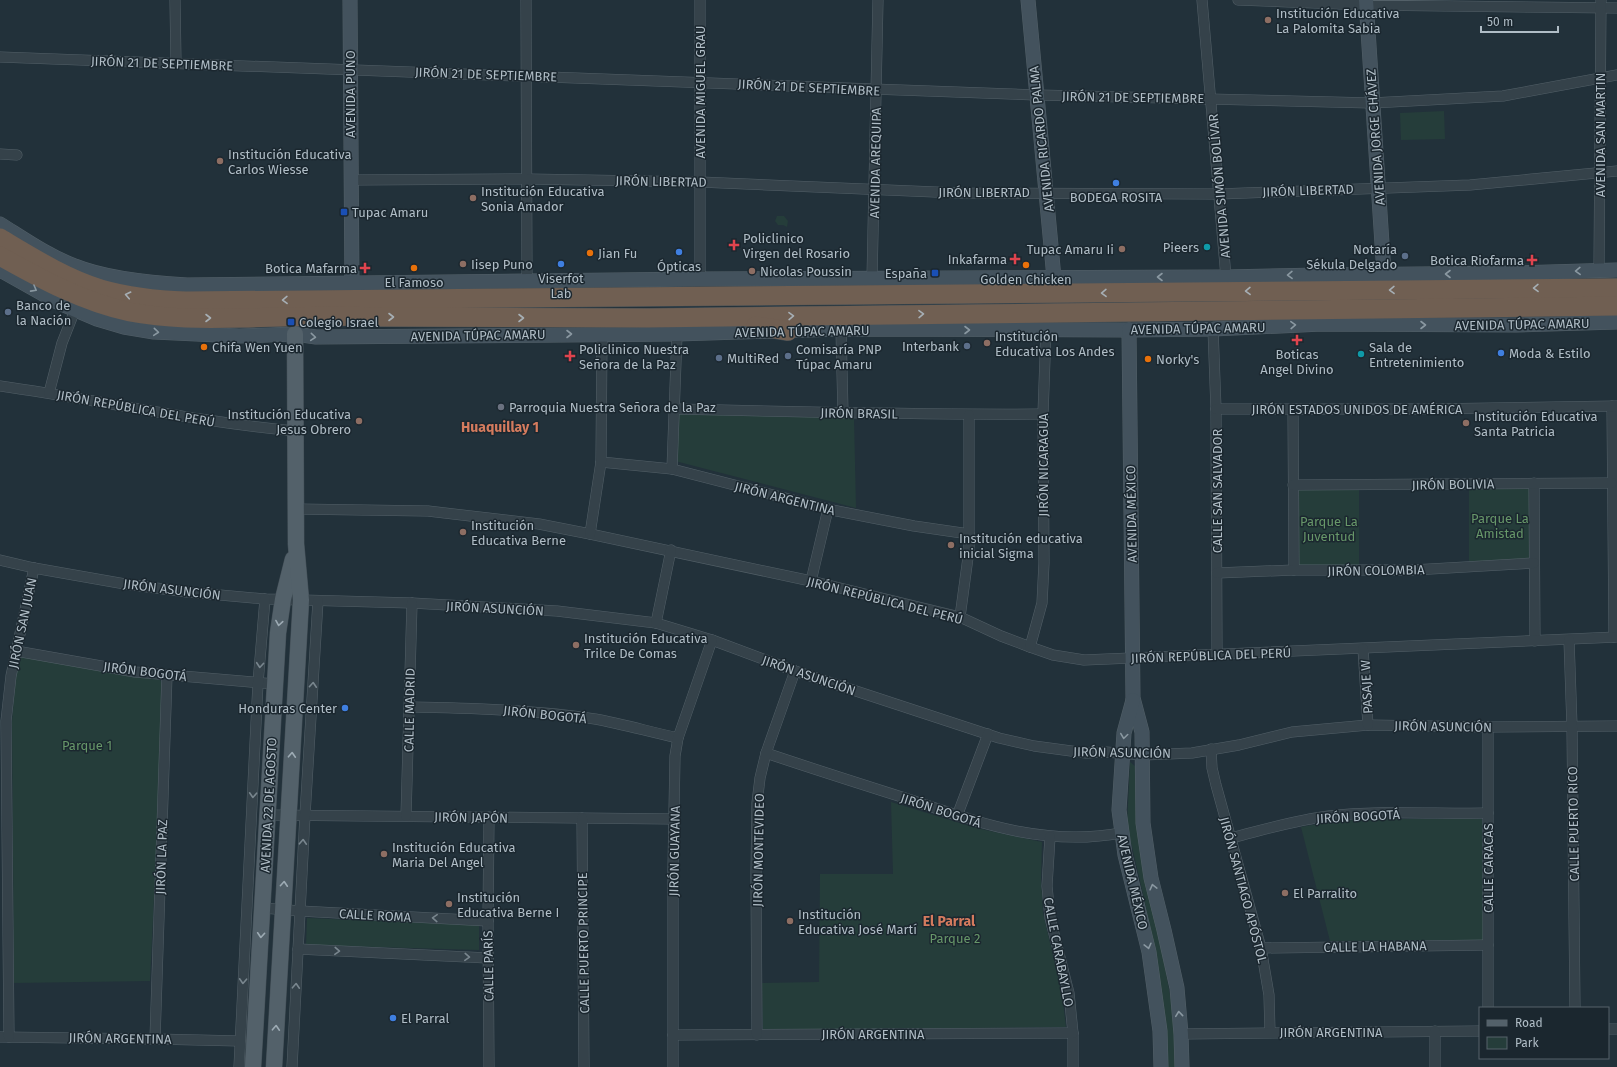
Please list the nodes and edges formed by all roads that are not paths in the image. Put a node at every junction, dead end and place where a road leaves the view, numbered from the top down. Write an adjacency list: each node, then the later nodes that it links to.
1 (176, 0): 13 (street)
2 (350, 0): 14 (main road, AVENIDA PUNO)
3 (526, 0): 16 (street)
4 (700, 0): 18 (street, AVENIDA MIGUEL GRAU)
5 (878, 0): 19 (street, AVENIDA AREQUIPA)
6 (1028, 0): 20 (main road, AVENIDA RICARDO PALMA)
7 (1202, 0): 21 (street, AVENIDA SIMÓN BOLÍVAR)
8 (1238, 0): 9 (street)
9 (1366, 2): 10 (street); 22 (main road, AVENIDA JORGE CHÁVEZ)
10 (1601, 4): 11 (street); 17 (street, AVENIDA SAN MARTIN)
11 (1617, 8)
12 (0, 57): 13 (street, JIRÓN 21 DE SEPTIEMBRE)
13 (176, 63): 14 (street, JIRÓN 21 DE SEPTIEMBRE)
14 (350, 70): 16 (street, JIRÓN 21 DE SEPTIEMBRE); 28 (main road, AVENIDA PUNO)
15 (1617, 75): 17 (street, JIRÓN 21 DE SEPTIEMBRE)
16 (526, 76): 18 (street, JIRÓN 21 DE SEPTIEMBRE); 27 (street)
17 (1601, 78): 22 (street, JIRÓN 21 DE SEPTIEMBRE); 26 (street, AVENIDA SAN MARTIN)
18 (700, 82): 19 (street, JIRÓN 21 DE SEPTIEMBRE); 29 (street, AVENIDA MIGUEL GRAU)
19 (876, 90): 20 (street, JIRÓN 21 DE SEPTIEMBRE); 31 (street, AVENIDA AREQUIPA)
20 (1037, 95): 21 (street, JIRÓN 21 DE SEPTIEMBRE); 32 (main road, AVENIDA RICARDO PALMA)
21 (1212, 99): 22 (street, JIRÓN 21 DE SEPTIEMBRE); 33 (street, AVENIDA SIMÓN BOLÍVAR)
22 (1372, 103): 30 (main road, AVENIDA JORGE CHÁVEZ)
23 (0, 154): 24 (street)
24 (17, 155)
25 (1617, 171): 26 (street, JIRÓN LIBERTAD)
26 (1600, 173): 30 (street, JIRÓN LIBERTAD); 38 (street, AVENIDA SAN MARTIN)
27 (527, 179): 28 (street, JIRÓN LIBERTAD); 29 (street, JIRÓN LIBERTAD); 45 (street)
28 (351, 180): 47 (main road, AVENIDA PUNO)
29 (700, 182): 31 (street, JIRÓN LIBERTAD); 44 (street, AVENIDA MIGUEL GRAU)
30 (1378, 188): 33 (street, JIRÓN LIBERTAD); 40 (main road, AVENIDA JORGE CHÁVEZ)
31 (874, 190): 32 (street, JIRÓN LIBERTAD); 43 (street, AVENIDA AREQUIPA)
32 (1046, 192): 33 (street, JIRÓN LIBERTAD); 42 (main road, AVENIDA RICARDO PALMA)
33 (1219, 194): 41 (street, AVENIDA SIMÓN BOLÍVAR)
34 (0, 224): 47 (main road, AVENIDA TÚPAC AMARU)
35 (0, 238): 47 (highway, AVENIDA TÚPAC AMARU, one-way to 35)
36 (0, 256): 47 (highway, AVENIDA TÚPAC AMARU, one-way to 47)
37 (0, 270): 49 (main road, AVENIDA TÚPAC AMARU, one-way to 49)
38 (1599, 270): 39 (main road, AVENIDA TÚPAC AMARU); 40 (main road, AVENIDA TÚPAC AMARU, one-way to 40)
39 (1617, 270)
40 (1384, 274): 41 (main road, AVENIDA TÚPAC AMARU, one-way to 41)
41 (1226, 277): 42 (main road, AVENIDA TÚPAC AMARU, one-way to 42)
42 (1054, 278): 43 (main road, AVENIDA TÚPAC AMARU)
43 (872, 279): 44 (main road, AVENIDA TÚPAC AMARU)
44 (700, 280): 45 (main road, AVENIDA TÚPAC AMARU)
45 (527, 281): 47 (main road, AVENIDA TÚPAC AMARU)
46 (1617, 288): 47 (highway, AVENIDA TÚPAC AMARU, one-way to 47)
47 (352, 299): 50 (highway, AVENIDA TÚPAC AMARU, one-way to 50)
48 (1617, 306): 50 (highway, AVENIDA TÚPAC AMARU, one-way to 48)
49 (75, 310): 57 (main road, AVENIDA TÚPAC AMARU, one-way to 57); 61 (street)
50 (648, 318): 56 (highway)
51 (1617, 322): 53 (main road, AVENIDA TÚPAC AMARU, one-way to 51)
52 (841, 329): 54 (main road, AVENIDA TÚPAC AMARU, one-way to 54); 56 (main road, AVENIDA TÚPAC AMARU); 66 (street)
53 (1213, 329): 55 (main road, AVENIDA TÚPAC AMARU); 64 (street, CALLE SAN SALVADOR)
54 (1046, 330): 55 (main road, AVENIDA TÚPAC AMARU); 67 (street, JIRÓN NICARAGUA)
55 (1129, 330): 103 (main road, AVENIDA MÉXICO)
56 (788, 331): 59 (main road, AVENIDA TÚPAC AMARU)
57 (294, 334): 58 (main road, AVENIDA TÚPAC AMARU, one-way to 58); 69 (main road, AVENIDA 22 DE AGOSTO)
58 (602, 334): 59 (main road, AVENIDA TÚPAC AMARU); 70 (street)
59 (677, 334): 63 (street)
60 (0, 386): 61 (street, JIRÓN REPÚBLICA DEL PERÚ)
61 (49, 393): 69 (street, JIRÓN REPÚBLICA DEL PERÚ)
62 (1615, 406): 65 (street, JIRÓN ESTADOS UNIDOS DE AMÉRICA); 73 (street)
63 (675, 409): 66 (street, JIRÓN BRASIL); 71 (street)
64 (1216, 409): 65 (street, JIRÓN ESTADOS UNIDOS DE AMÉRICA); 86 (street, CALLE SAN SALVADOR)
65 (1293, 409): 74 (street)
66 (843, 413): 68 (street, JIRÓN BRASIL)
67 (1043, 414): 68 (street, JIRÓN BRASIL); 99 (street, JIRÓN NICARAGUA)
68 (969, 415): 78 (street)
69 (296, 431): 75 (main road, AVENIDA 22 DE AGOSTO)
70 (601, 462): 71 (street, JIRÓN ARGENTINA); 77 (street)
71 (672, 469): 76 (street, JIRÓN ARGENTINA)
72 (1534, 483): 73 (street, JIRÓN BOLIVIA); 74 (street, JIRÓN BOLIVIA); 83 (street)
73 (1612, 483): 82 (street)
74 (1294, 485): 85 (street)
75 (296, 509): 77 (street, JIRÓN REPÚBLICA DEL PERÚ); 79 (main road, AVENIDA 22 DE AGOSTO)
76 (828, 509): 78 (street, JIRÓN ARGENTINA); 87 (street)
77 (590, 534): 80 (street, JIRÓN REPÚBLICA DEL PERÚ)
78 (969, 534): 93 (street)
79 (296, 544): 89 (main road, AVENIDA 22 DE AGOSTO); 90 (main road, AVENIDA 22 DE AGOSTO)
80 (671, 550): 87 (street, JIRÓN REPÚBLICA DEL PERÚ); 94 (street)
81 (0, 560): 84 (street, JIRÓN ASUNCIÓN)
82 (1615, 560): 95 (street)
83 (1534, 563): 85 (street, JIRÓN COLOMBIA); 98 (street)
84 (34, 568): 88 (street, JIRÓN ASUNCIÓN); 101 (street, JIRÓN SAN JUAN)
85 (1294, 570): 86 (street, JIRÓN COLOMBIA)
86 (1217, 573): 102 (street, CALLE SAN SALVADOR)
87 (811, 581): 93 (street, JIRÓN REPÚBLICA DEL PERÚ)
88 (265, 599): 89 (street, JIRÓN ASUNCIÓN); 106 (street, AVENIDA 22 DE AGOSTO, one-way to 106)
89 (284, 600): 90 (street, JIRÓN ASUNCIÓN); 107 (main road, AVENIDA 22 DE AGOSTO, one-way to 107)
90 (301, 600): 91 (street, JIRÓN ASUNCIÓN); 122 (main road, AVENIDA 22 DE AGOSTO, one-way to 90)
91 (318, 601): 92 (street, JIRÓN ASUNCIÓN); 123 (street, one-way to 91)
92 (412, 603): 94 (street, JIRÓN ASUNCIÓN); 109 (street, CALLE MADRID)
93 (960, 617): 99 (street, JIRÓN REPÚBLICA DEL PERÚ)
94 (656, 623): 96 (street, JIRÓN ASUNCIÓN)
95 (1616, 637): 97 (street, JIRÓN REPÚBLICA DEL PERÚ)
96 (712, 640): 104 (street, JIRÓN ASUNCIÓN); 115 (street, JIRÓN GUAYANA)
97 (1569, 640): 98 (street, JIRÓN REPÚBLICA DEL PERÚ); 111 (street, CALLE PUERTO RICO)
98 (1535, 641): 100 (street, JIRÓN REPÚBLICA DEL PERÚ)
99 (1030, 647): 103 (street, JIRÓN REPÚBLICA DEL PERÚ)
100 (1363, 648): 102 (street, JIRÓN REPÚBLICA DEL PERÚ); 110 (street, PASAJE W)
101 (16, 651): 105 (street, JIRÓN BOGOTÁ); 149 (street, JIRÓN SAN JUAN)
102 (1217, 654): 103 (street, JIRÓN REPÚBLICA DEL PERÚ)
103 (1132, 658): 108 (main road, AVENIDA MÉXICO)
104 (795, 671): 114 (street, JIRÓN ASUNCIÓN); 118 (street, JIRÓN MONTEVIDEO)
105 (166, 675): 106 (street, JIRÓN BOGOTÁ); 150 (street, JIRÓN LA PAZ)
106 (258, 683): 107 (street, JIRÓN BOGOTÁ); 151 (street, AVENIDA 22 DE AGOSTO, one-way to 151)
107 (275, 684): 121 (main road, AVENIDA 22 DE AGOSTO)
108 (1133, 698): 117 (main road, AVENIDA MÉXICO, one-way to 117); 119 (main road, AVENIDA MÉXICO)
109 (409, 707): 115 (street, JIRÓN BOGOTÁ); 124 (street, CALLE MADRID)
110 (1368, 725): 113 (street, JIRÓN ASUNCIÓN); 116 (street, JIRÓN ASUNCIÓN)
111 (1572, 726): 112 (street, JIRÓN ASUNCIÓN); 113 (street, JIRÓN ASUNCIÓN); 141 (street, CALLE PUERTO RICO)
112 (1617, 726)
113 (1488, 727): 120 (street, CALLE CARACAS)
114 (988, 734): 117 (street, JIRÓN ASUNCIÓN); 125 (street)
115 (678, 738): 128 (street, JIRÓN GUAYANA)
116 (1211, 749): 119 (street, JIRÓN ASUNCIÓN); 131 (street, JIRÓN SANTIAGO APÓSTOL)
117 (1122, 752): 119 (street, JIRÓN ASUNCIÓN); 129 (main road, AVENIDA MÉXICO)
118 (766, 754): 125 (street, JIRÓN BOGOTÁ); 148 (street, JIRÓN MONTEVIDEO)
119 (1143, 755): 146 (main road, AVENIDA MÉXICO, one-way to 119)
120 (1488, 813): 131 (street, JIRÓN BOGOTÁ); 136 (street, CALLE CARACAS)
121 (267, 815): 122 (street, JIRÓN JAPÓN); 132 (main road, AVENIDA 22 DE AGOSTO)
122 (288, 815): 123 (street, JIRÓN JAPÓN); 133 (main road, AVENIDA 22 DE AGOSTO, one-way to 122)
123 (305, 816): 124 (street, JIRÓN JAPÓN); 134 (street, one-way to 123)
124 (406, 816): 126 (street, JIRÓN JAPÓN)
125 (957, 816): 130 (street, JIRÓN BOGOTÁ)
126 (489, 817): 127 (street, JIRÓN JAPÓN); 135 (street, CALLE PARÍS)
127 (582, 818): 128 (street, JIRÓN JAPÓN); 157 (street, CALLE PUERTO PRINCIPE)
128 (674, 819): 147 (street, JIRÓN GUAYANA)
129 (1121, 833): 130 (street, JIRÓN BOGOTÁ); 160 (main road, AVENIDA MÉXICO, one-way to 160)
130 (1050, 837): 145 (street, CALLE CARABAYLLO)
131 (1231, 838): 137 (street, JIRÓN SANTIAGO APÓSTOL)
132 (263, 908): 133 (street, CALLE ROMA); 153 (main road, AVENIDA 22 DE AGOSTO, one-way to 153)
133 (283, 910): 134 (street, CALLE ROMA); 154 (main road, AVENIDA 22 DE AGOSTO, one-way to 133)
134 (300, 911): 135 (street, CALLE ROMA, one-way to 134); 138 (street)
135 (488, 921): 139 (street, CALLE PARÍS)
136 (1488, 945): 137 (street, CALLE LA HABANA); 140 (street, CALLE CARACAS)
137 (1261, 948): 144 (street, JIRÓN SANTIAGO APÓSTOL)
138 (298, 949): 139 (street, one-way to 139); 155 (street, one-way to 138)
139 (488, 958): 156 (street, CALLE PARÍS)
140 (1488, 1007)
141 (1575, 1007)
142 (1435, 1031): 143 (street, JIRÓN ARGENTINA); 144 (street, JIRÓN ARGENTINA); 162 (street)
143 (1479, 1031)
144 (1270, 1032): 146 (street, JIRÓN ARGENTINA)
145 (1073, 1033): 148 (street, JIRÓN ARGENTINA); 159 (street, CALLE CARABAYLLO)
146 (1181, 1034): 161 (main road, AVENIDA MÉXICO)
147 (673, 1035): 148 (street, JIRÓN ARGENTINA); 158 (street, JIRÓN GUAYANA)
148 (757, 1035)
149 (5, 1037): 150 (street, JIRÓN ARGENTINA)
150 (155, 1038): 151 (street, JIRÓN ARGENTINA)
151 (240, 1041): 152 (street, AVENIDA 22 DE AGOSTO)
152 (239, 1067)
153 (253, 1067)
154 (274, 1067)
155 (292, 1067)
156 (489, 1067)
157 (584, 1067)
158 (673, 1067)
159 (1073, 1067)
160 (1161, 1067)
161 (1182, 1067)
162 (1435, 1067)

